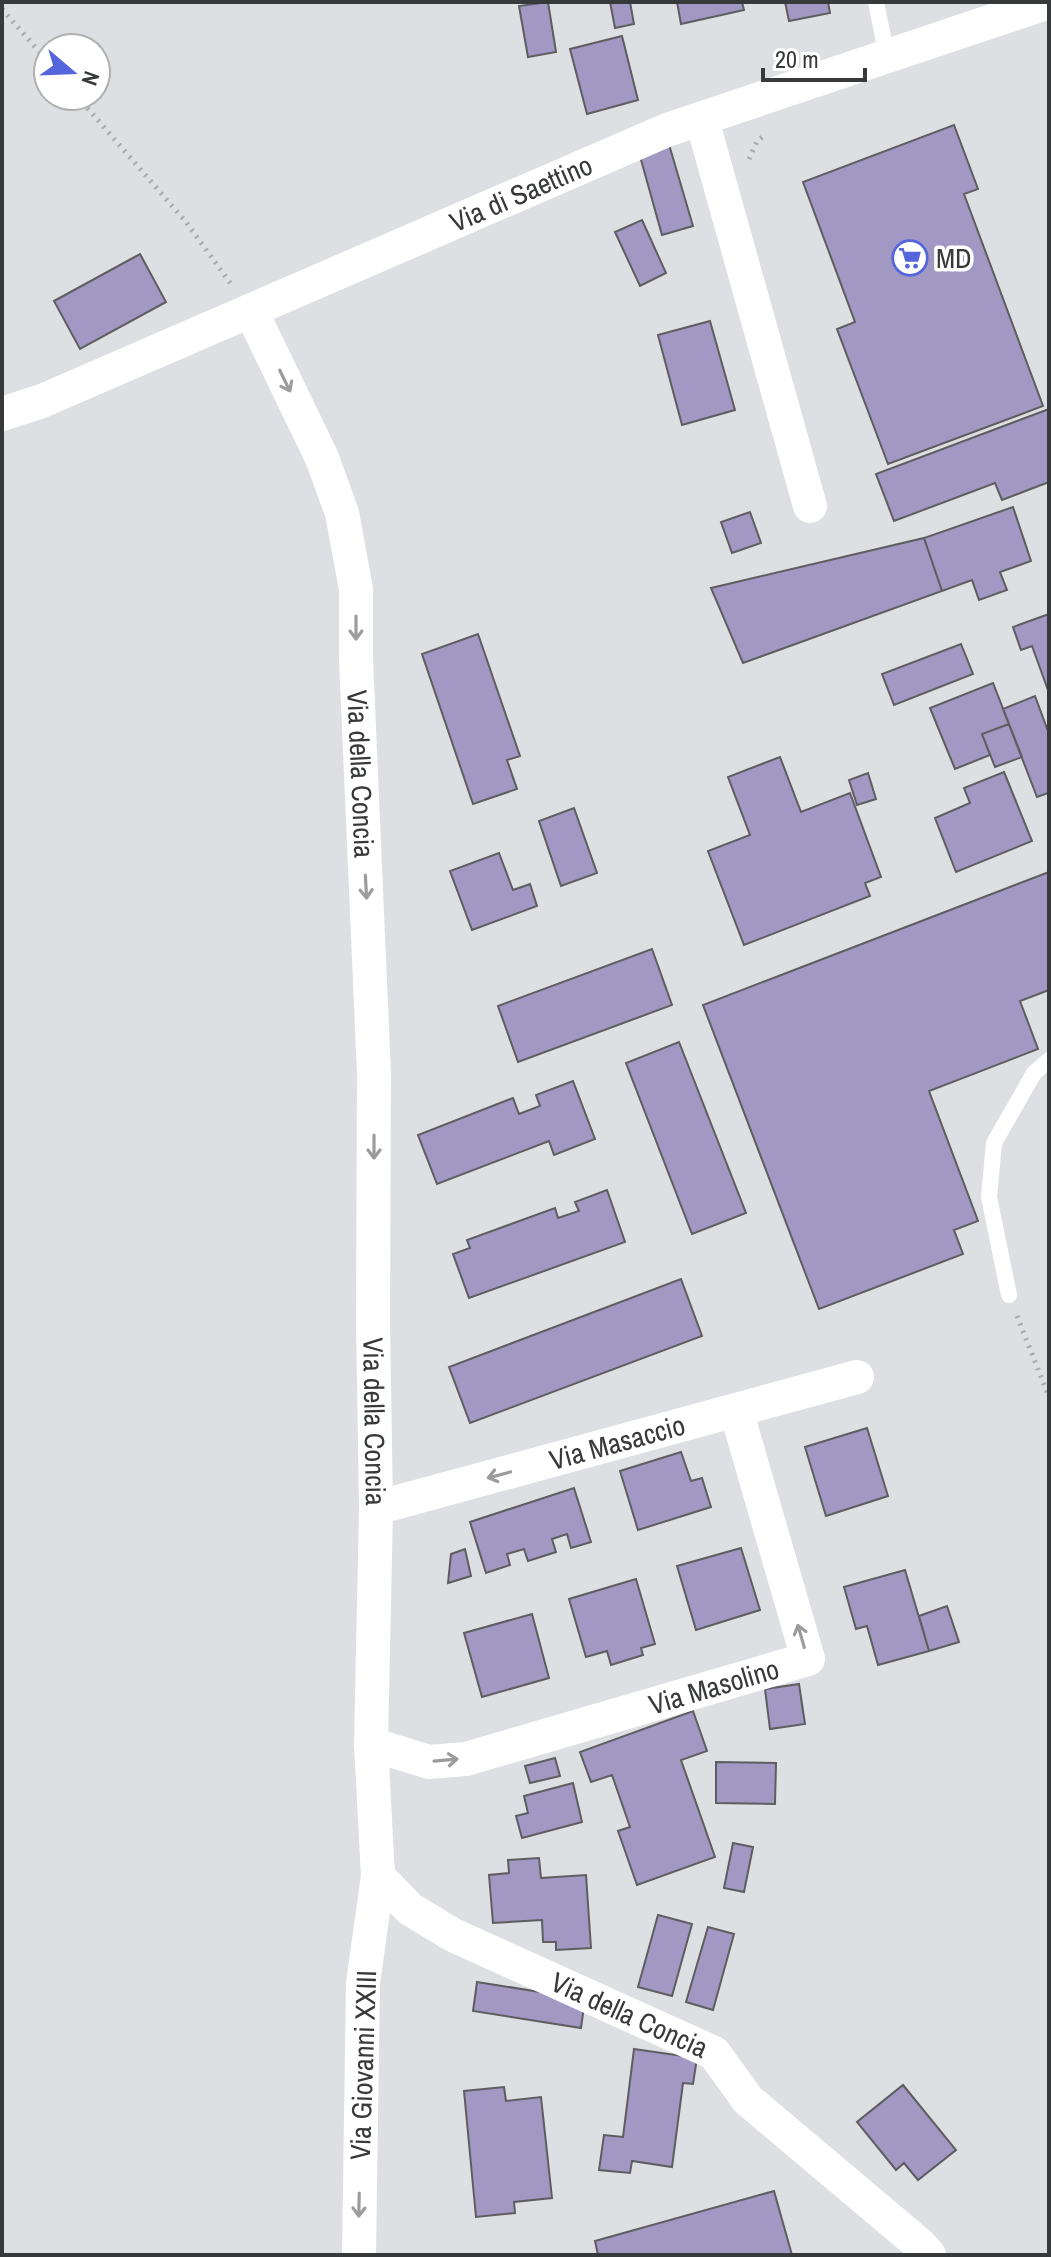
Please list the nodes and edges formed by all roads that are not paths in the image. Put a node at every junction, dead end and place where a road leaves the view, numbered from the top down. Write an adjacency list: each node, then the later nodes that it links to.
1 (876, 2): 3 (lane)
2 (1049, 2): 3 (street, Via di Saettino)
3 (887, 57): 4 (street, Via di Saettino)
4 (702, 120): 5 (street, Via di Saettino); 7 (street)
5 (251, 311): 6 (street, Via di Saettino); 12 (street, Via della Concia, one-way to 12)
6 (2, 414)
7 (810, 506)
8 (1049, 1060): 9 (lane)
9 (1009, 1295)
10 (857, 1377): 11 (street, Via Masaccio)
11 (736, 1410): 12 (street, Via Masaccio, one-way to 12); 13 (street, Via Masolino, one-way to 11)
12 (376, 1508): 13 (street, Via della Concia)
13 (371, 1744): 14 (street, Via della Concia)
14 (378, 1876): 15 (street, Via Giovanni XXIII, one-way to 15); 16 (street, Via della Concia)
15 (359, 2255)
16 (929, 2255)

